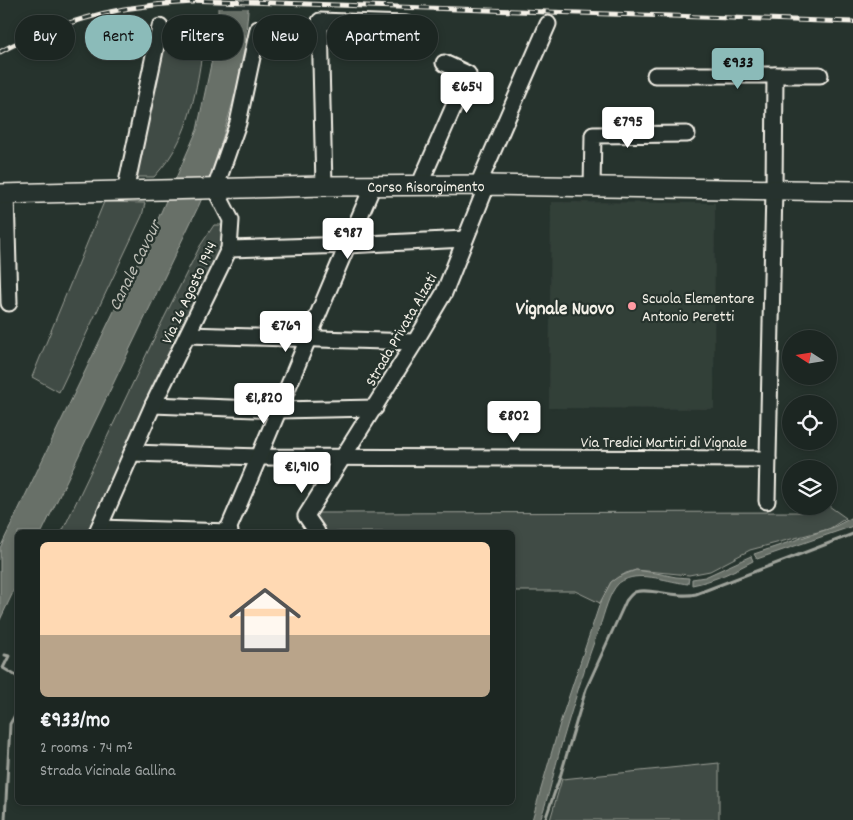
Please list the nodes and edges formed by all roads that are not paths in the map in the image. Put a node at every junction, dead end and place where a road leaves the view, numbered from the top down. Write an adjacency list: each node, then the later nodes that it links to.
1 (327, 21): 11 (street)
2 (548, 24): 10 (street, Strada Privata Alzati)
3 (160, 27): 18 (street)
4 (253, 53): 15 (street)
5 (444, 63): 13 (street)
6 (655, 75): 7 (street)
7 (775, 75): 8 (street); 16 (street)
8 (820, 75)
9 (687, 134): 14 (street)
10 (482, 185): 13 (main road, Corso Risorgimento); 14 (main road, Corso Risorgimento); 20 (street, Strada Privata Alzati)
11 (324, 186): 12 (main road, Corso Risorgimento); 15 (main road, Corso Risorgimento)
12 (372, 186): 13 (main road, Corso Risorgimento); 21 (street)
13 (419, 186)
14 (592, 187): 16 (main road, Corso Risorgimento)
15 (212, 189): 18 (main road, Corso Risorgimento); 22 (street, Via 26 Agosto 1944)
16 (774, 190): 17 (main road, Corso Risorgimento); 33 (street)
17 (853, 191)
18 (125, 192): 19 (main road, Corso Risorgimento)
19 (3, 194): 23 (street)
20 (465, 239): 21 (street); 26 (street, Strada Privata Alzati)
21 (347, 245): 22 (street); 25 (street)
22 (229, 249): 24 (street, Via 26 Agosto 1944)
23 (9, 304)
24 (188, 335): 25 (street); 27 (street, Via 26 Agosto 1944)
25 (308, 339): 26 (street); 29 (street)
26 (415, 342): 28 (street, Strada Privata Alzati)
27 (153, 406): 29 (street); 30 (street, Via 26 Agosto 1944)
28 (375, 408): 29 (street); 32 (street, Strada Privata Alzati)
29 (279, 410): 31 (street)
30 (132, 453): 31 (street, Via Tredici Martiri di Vignale); 35 (street, Via 26 Agosto 1944)
31 (260, 457): 32 (street, Via Tredici Martiri di Vignale); 36 (street)
32 (344, 457): 33 (street, Via Tredici Martiri di Vignale); 37 (street, Strada Privata Alzati)
33 (768, 459): 34 (street)
34 (767, 501)
35 (98, 530)
36 (229, 530)
37 (311, 530)

